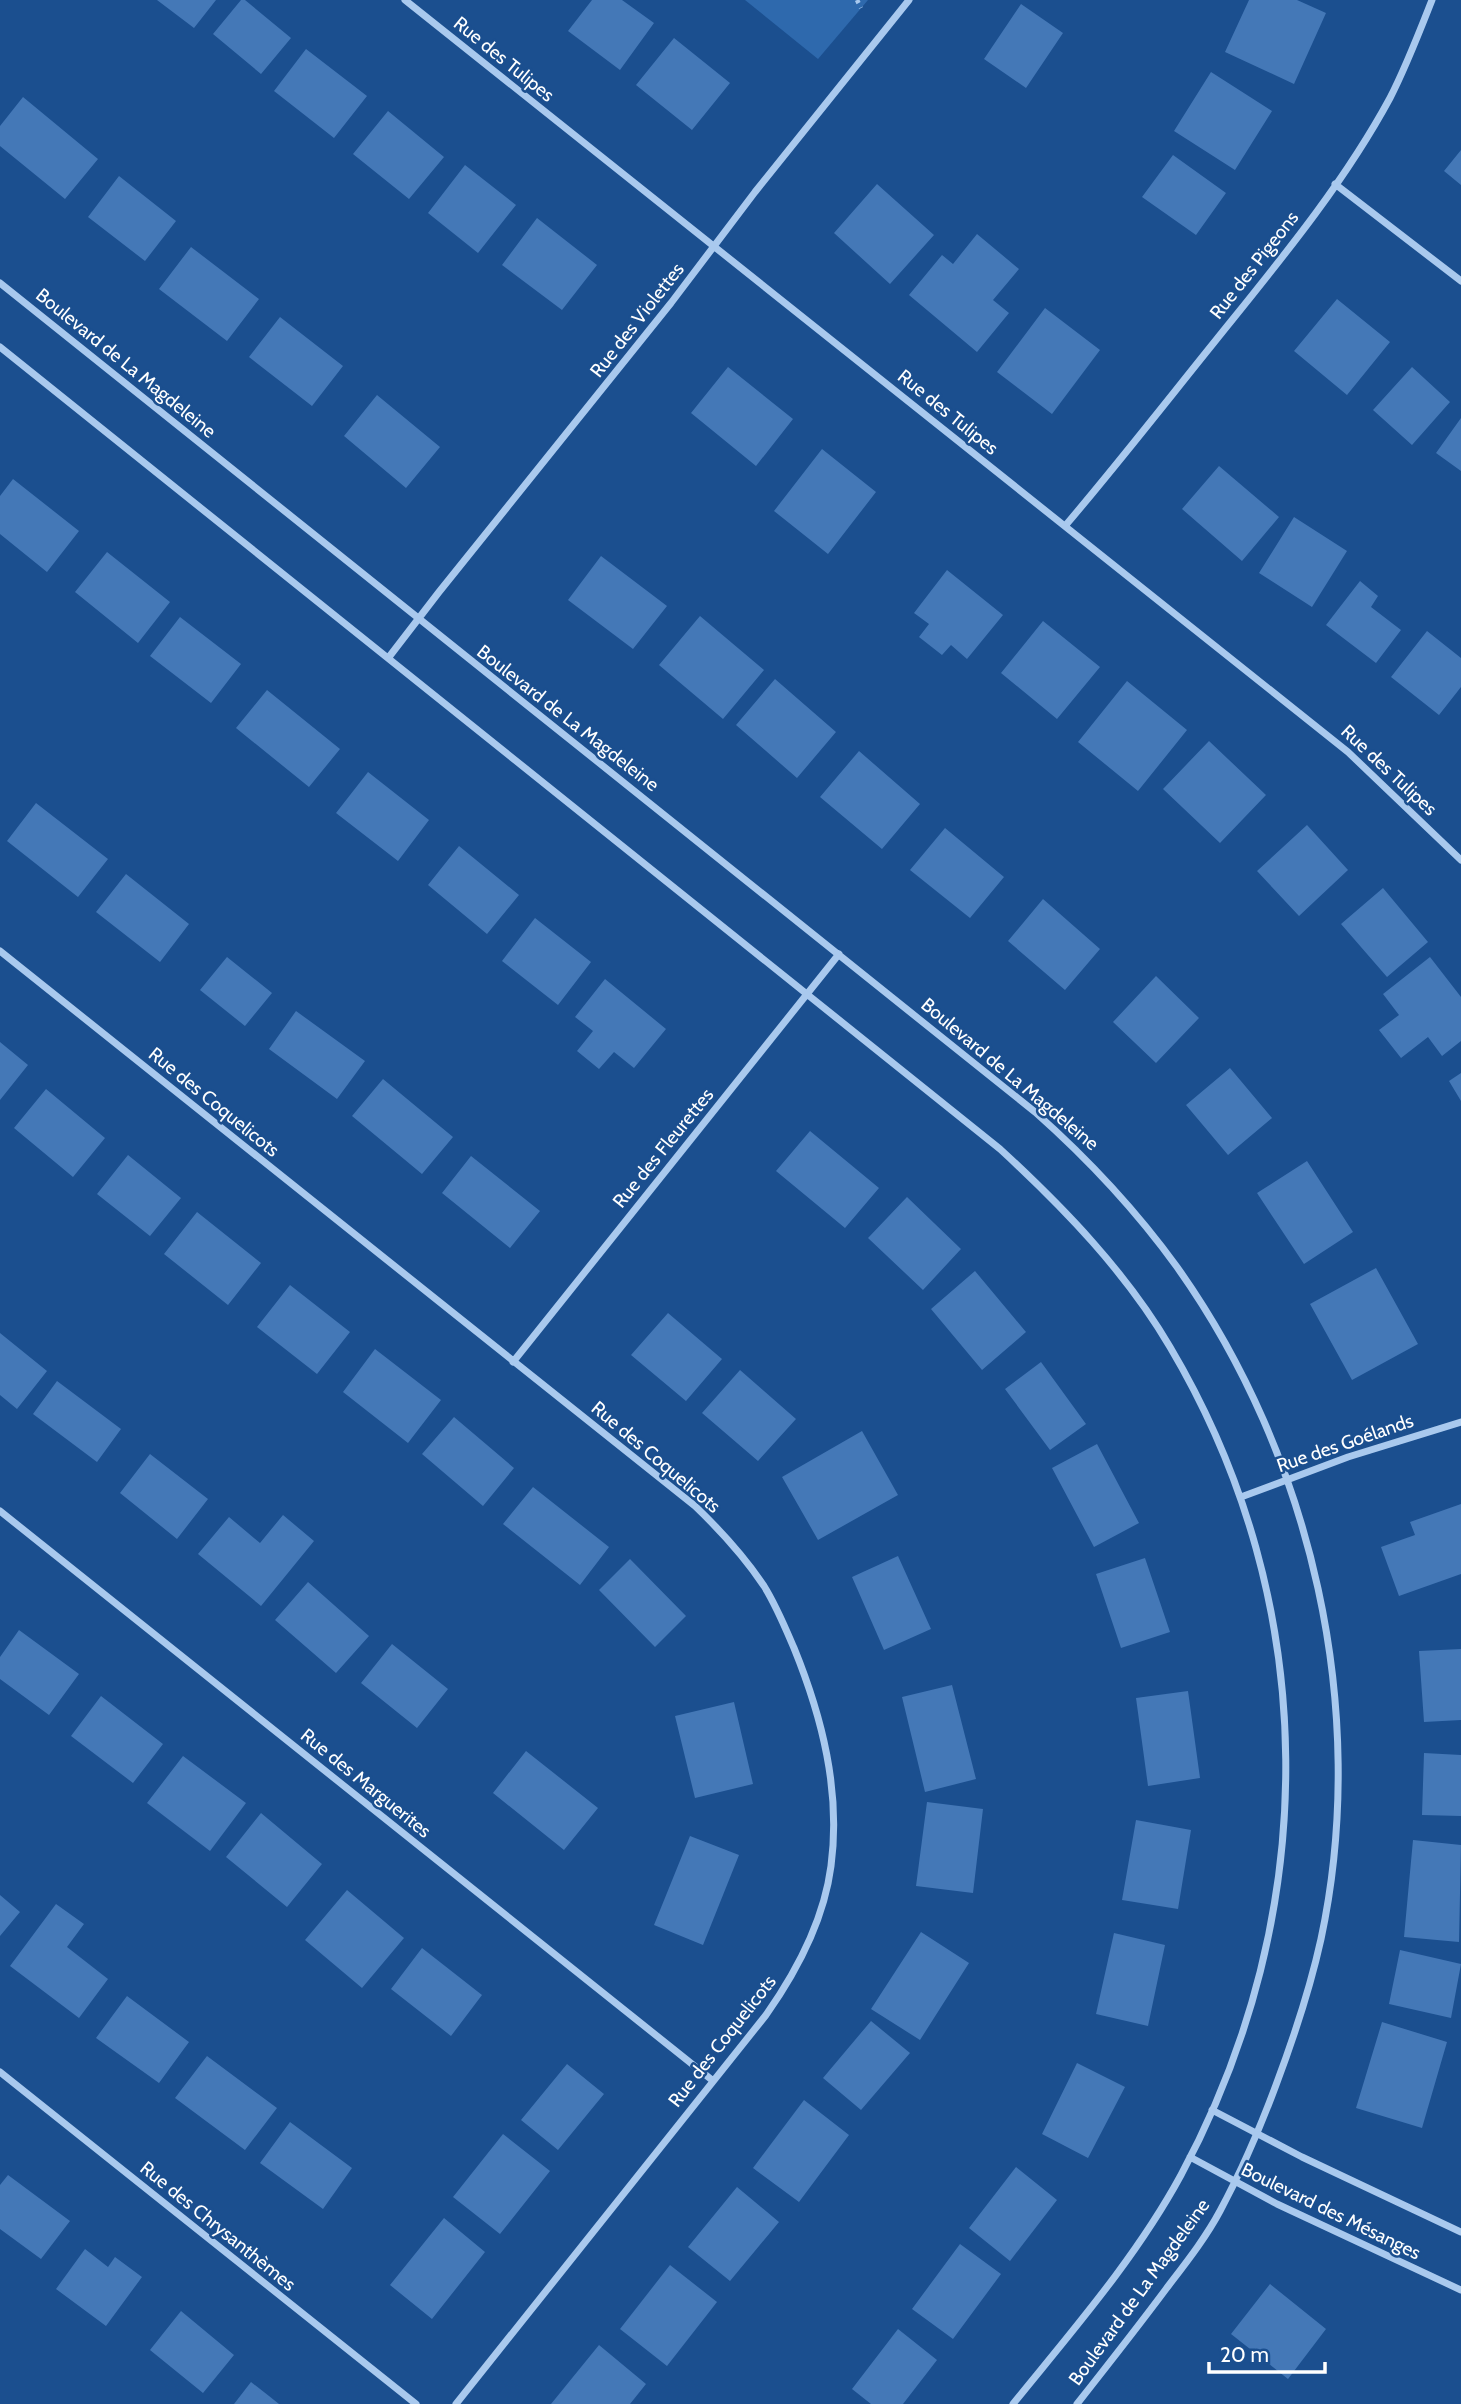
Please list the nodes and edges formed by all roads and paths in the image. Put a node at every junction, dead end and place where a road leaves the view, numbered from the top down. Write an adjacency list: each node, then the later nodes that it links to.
1 (405, 0): 7 (street, Rue des Tulipes)
2 (857, 0): 5 (path)
3 (909, 0): 7 (street, Rue des Violettes)
4 (1432, 0): 6 (street, Rue des Pigeons)
5 (861, 8)
6 (1335, 184): 8 (street); 11 (street, Rue des Pigeons)
7 (715, 247): 11 (street, Rue des Tulipes); 12 (street, Rue des Violettes)
8 (1461, 281)
9 (0, 283): 12 (street, Boulevard de La Magdeleine)
10 (0, 347): 13 (street, Boulevard de La Magdeleine)
11 (1065, 526): 14 (street, Rue des Tulipes)
12 (418, 618): 13 (street, Rue des Violettes); 16 (street, Boulevard de La Magdeleine)
13 (390, 657): 17 (street, Boulevard de La Magdeleine)
14 (1461, 860)
15 (0, 951): 18 (street, Rue des Coquelicots)
16 (839, 954): 17 (street, Rue des Fleurettes); 20 (street, Boulevard de La Magdeleine)
17 (807, 994): 18 (street, Rue des Fleurettes); 21 (street, Boulevard de La Magdeleine)
18 (513, 1362): 24 (street, Rue des Coquelicots)
19 (1461, 1422): 20 (street, Rue des Goélands)
20 (1287, 1480): 21 (street, Rue des Goélands); 26 (street, Boulevard de La Magdeleine)
21 (1241, 1497): 25 (street, Boulevard de La Magdeleine)
22 (0, 1511): 24 (street, Rue des Marguerites)
23 (0, 2072): 31 (street, Rue des Chrysanthèmes)
24 (712, 2080): 32 (street, Rue des Coquelicots)
25 (1212, 2110): 26 (street, Boulevard des Mésanges); 27 (street, Boulevard de La Magdeleine)
26 (1258, 2134): 28 (street, Boulevard de La Magdeleine); 29 (street, Boulevard des Mésanges)
27 (1190, 2157): 28 (street, Boulevard des Mésanges); 33 (street, Boulevard de La Magdeleine)
28 (1235, 2182): 30 (street, Boulevard des Mésanges); 34 (street, Boulevard de La Magdeleine)
29 (1461, 2232)
30 (1461, 2290)
31 (416, 2404)
32 (456, 2404)
33 (1013, 2404)
34 (1077, 2404)

